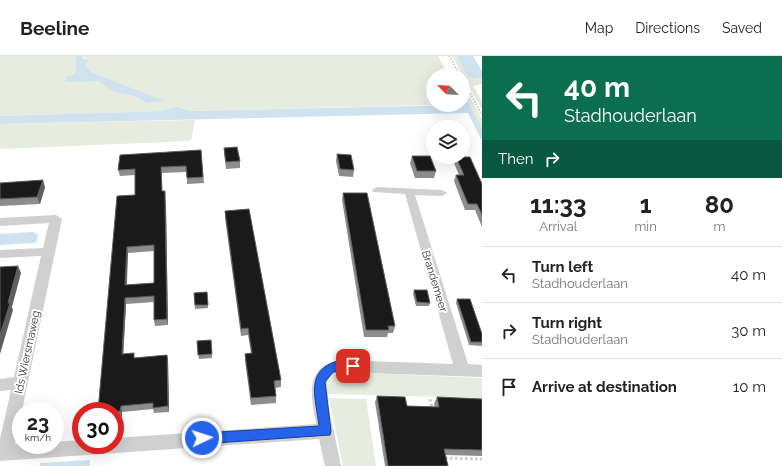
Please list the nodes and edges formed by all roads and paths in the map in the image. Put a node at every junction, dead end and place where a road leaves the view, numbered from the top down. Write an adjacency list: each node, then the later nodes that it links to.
1 (449, 56): 2 (path)
2 (456, 68)
3 (470, 93): 4 (path)
4 (482, 115)
5 (377, 190): 6 (street)
6 (408, 191): 7 (street); 11 (street, Brandemeer)
7 (442, 193)
8 (0, 222): 9 (street, Ids Wiersmaweg)
9 (48, 252): 10 (street); 13 (street, Ids Wiersmaweg)
10 (0, 254)
11 (462, 370): 12 (street); 17 (street)
12 (482, 371)
13 (20, 383): 14 (street); 21 (street, Ids Wiersmaweg)
14 (0, 385)
15 (430, 399): 16 (path)
16 (434, 417)
17 (326, 431): 18 (street); 23 (street)
18 (124, 444)
19 (72, 448): 21 (street)
20 (443, 451): 22 (path)
21 (2, 453)
22 (482, 459)
23 (333, 466)

